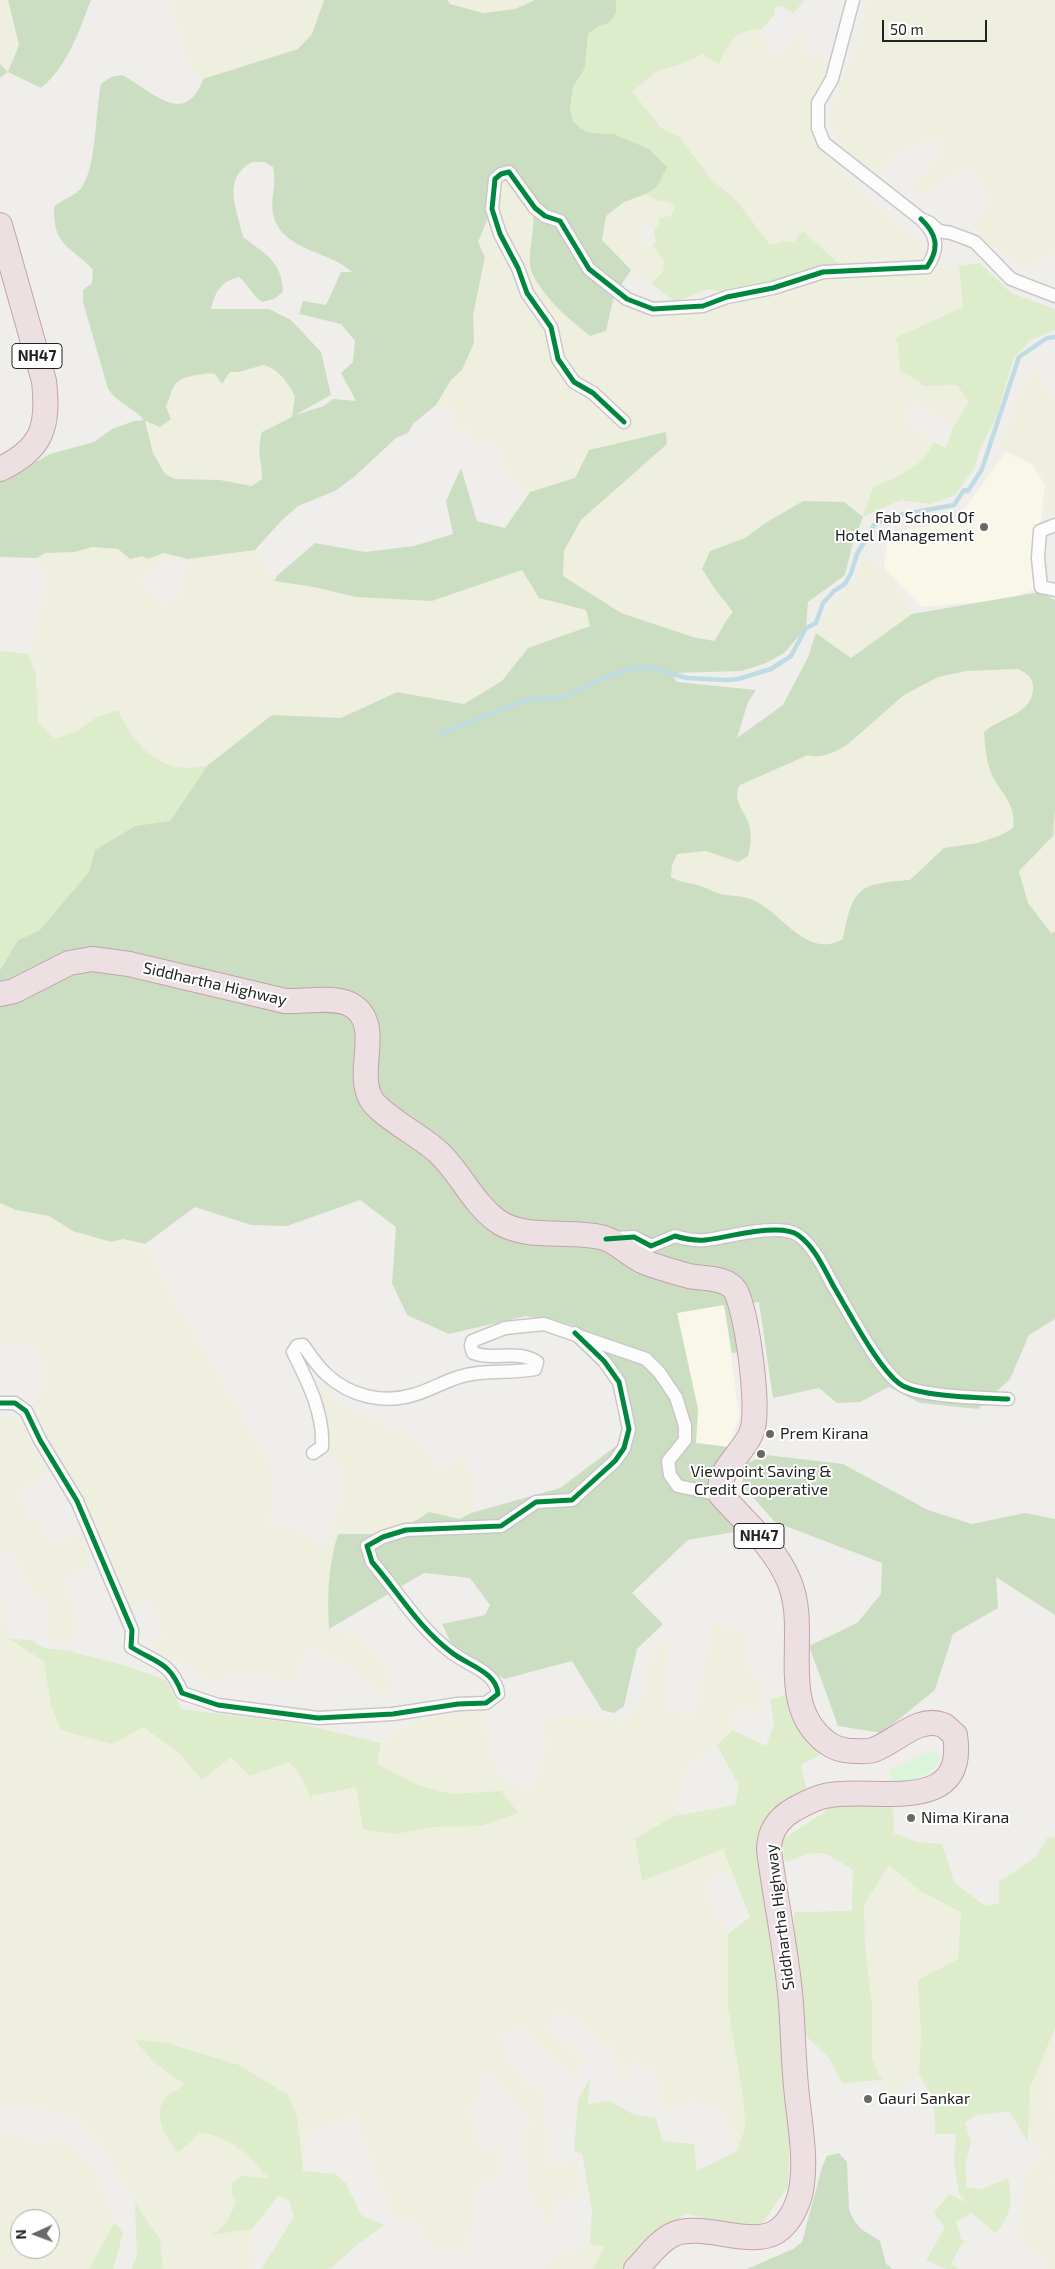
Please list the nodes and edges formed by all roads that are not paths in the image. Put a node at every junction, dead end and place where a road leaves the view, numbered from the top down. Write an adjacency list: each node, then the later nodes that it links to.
1 (853, 0): 2 (street)
2 (921, 219): 4 (street); 5 (street)
3 (0, 225): 6 (highway, NH47)
4 (1055, 296)
5 (624, 422)
6 (0, 469)
7 (1055, 525): 8 (street)
8 (1055, 590)
9 (0, 994): 10 (highway, Siddhartha Highway)
10 (606, 1239): 12 (street); 15 (highway, Siddhartha Highway)
11 (574, 1333): 13 (street); 14 (street); 15 (street)
12 (1008, 1400)
13 (0, 1403)
14 (313, 1453)
15 (721, 1495): 16 (highway, Siddhartha Highway / NH47)
16 (636, 2269)

